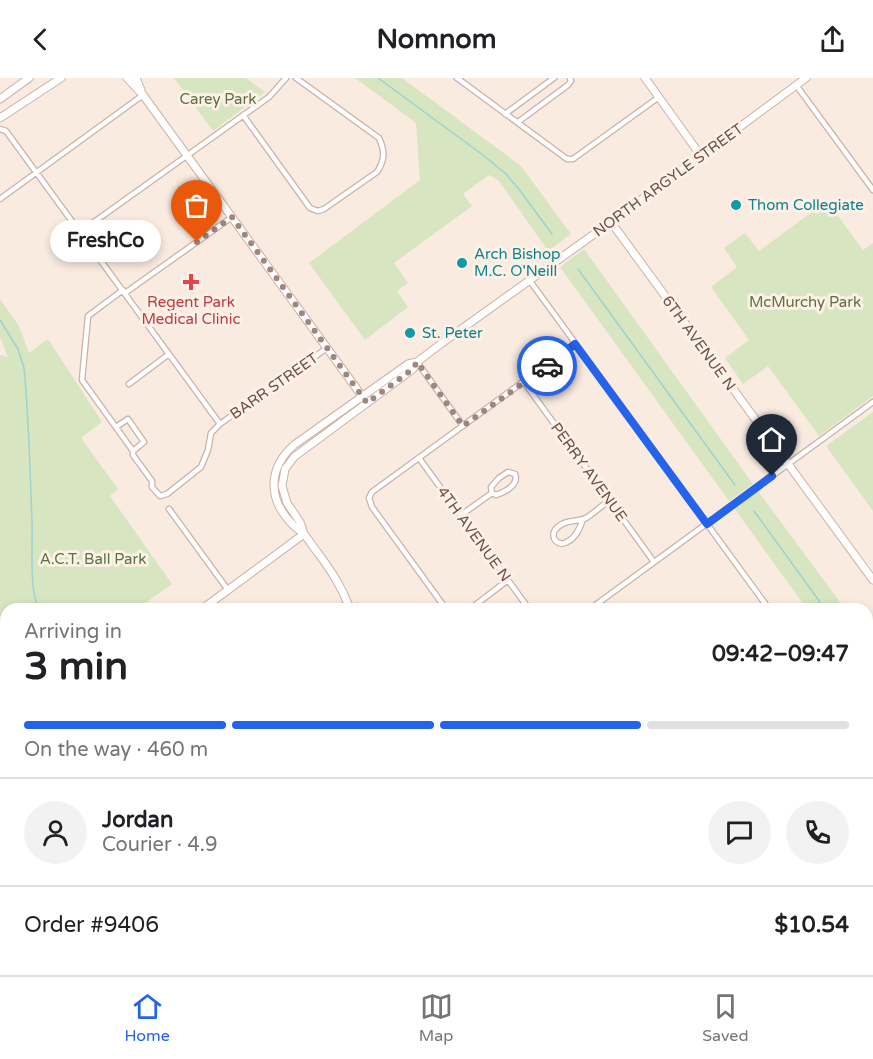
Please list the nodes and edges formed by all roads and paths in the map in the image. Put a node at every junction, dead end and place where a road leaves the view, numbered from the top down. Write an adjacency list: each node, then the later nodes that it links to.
1 (29, 78): 15 (street)
2 (61, 78): 18 (street)
3 (127, 78): 13 (street)
4 (136, 78): 13 (street)
5 (286, 78): 17 (street)
6 (296, 78): 17 (street)
7 (457, 78): 16 (street)
8 (554, 78): 16 (street)
9 (570, 78): 19 (street)
10 (645, 78): 14 (street)
11 (806, 78): 12 (street, NORTH ARGYLE STREET)
12 (796, 85): 22 (street, NORTH ARGYLE STREET); 24 (street)
13 (143, 95): 21 (street); 23 (street)
14 (659, 98): 19 (street); 22 (street)
15 (0, 99)
16 (505, 114): 19 (street)
17 (243, 115): 21 (street)
18 (0, 118)
19 (518, 122)
20 (0, 129): 23 (street)
21 (187, 155): 26 (street); 28 (street)
22 (701, 156): 27 (street, NORTH ARGYLE STREET)
23 (37, 172): 25 (street); 28 (street)
24 (873, 190)
25 (0, 199)
26 (232, 217): 30 (street); 32 (street)
27 (611, 222): 29 (street, NORTH ARGYLE STREET); 44 (street, 6TH AVENUE N)
28 (81, 232): 30 (street)
29 (530, 281): 31 (street); 34 (street, NORTH ARGYLE STREET)
30 (124, 292): 33 (street); 41 (street)
31 (575, 344): 35 (street); 50 (street)
32 (327, 348): 37 (street); 39 (street, BARR STREET)
33 (169, 354): 36 (street); 39 (street)
34 (417, 362): 37 (street, NORTH ARGYLE STREET); 40 (street)
35 (524, 382): 40 (street); 46 (street, PERRY AVENUE)
36 (129, 384)
37 (365, 399): 51 (street); 51 (street)
38 (873, 402): 44 (street)
39 (219, 423): 42 (street)
40 (463, 426): 43 (street)
41 (116, 428): 42 (street); 42 (street)
42 (133, 451)
43 (419, 458): 48 (street, 4TH AVENUE N); 58 (street)
44 (788, 464): 50 (street); 54 (street, 6TH AVENUE N)
45 (492, 493): 45 (street); 48 (street)
46 (609, 501): 49 (street); 52 (street, PERRY AVENUE)
47 (169, 509): 55 (street)
48 (461, 515): 53 (street, 4TH AVENUE N)
49 (583, 519): 49 (street)
50 (707, 524): 52 (street); 62 (street)
51 (304, 534): 55 (street); 57 (street)
52 (654, 562): 61 (street)
53 (508, 580): 59 (street); 60 (street, 4TH AVENUE N)
54 (873, 580)
55 (228, 590): 56 (street)
56 (210, 603)
57 (347, 603)
58 (442, 603)
59 (478, 603)
60 (525, 603)
61 (598, 603)
62 (765, 603)

